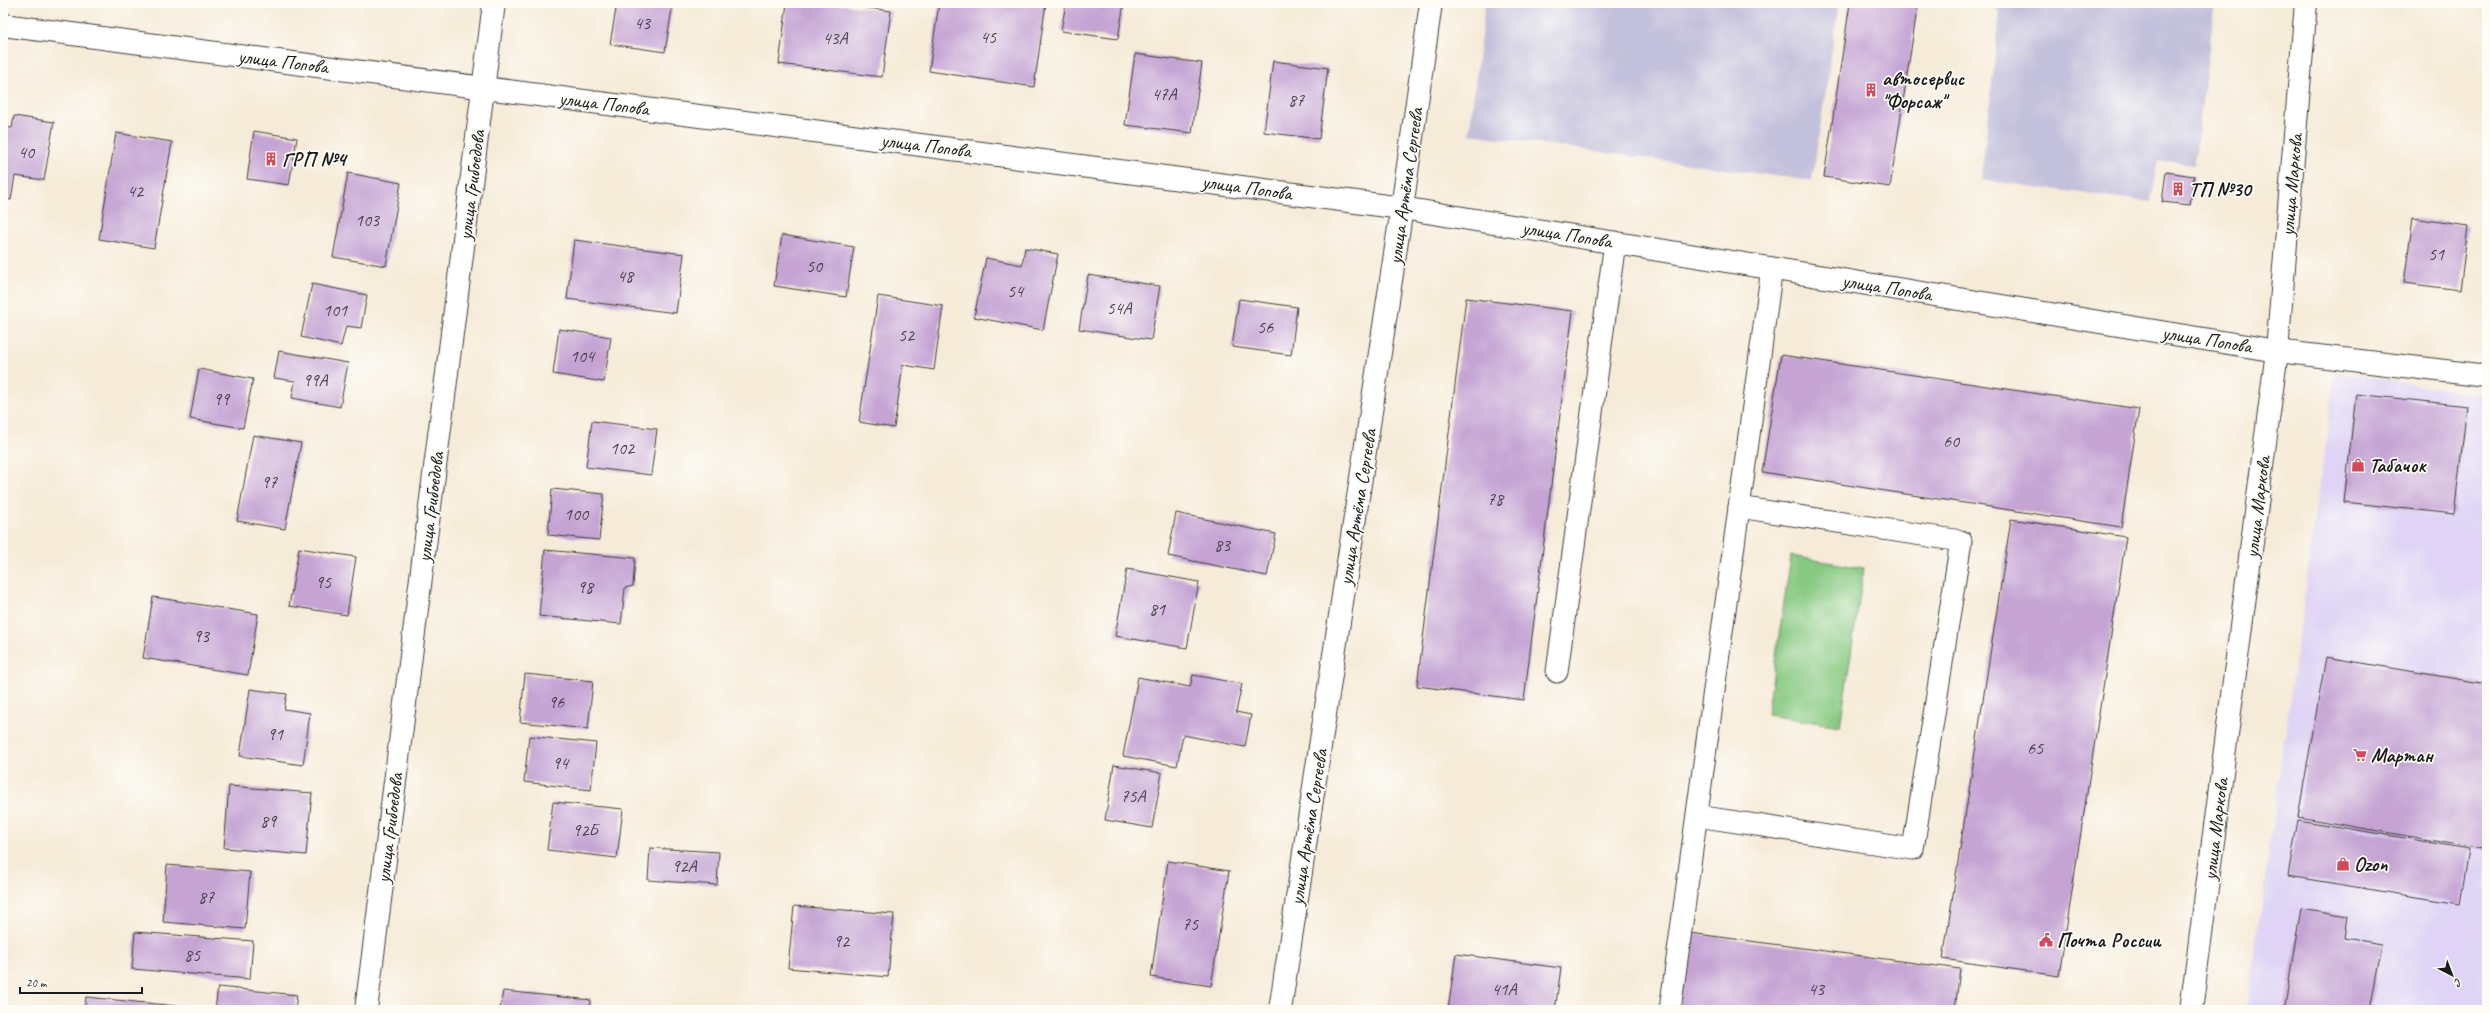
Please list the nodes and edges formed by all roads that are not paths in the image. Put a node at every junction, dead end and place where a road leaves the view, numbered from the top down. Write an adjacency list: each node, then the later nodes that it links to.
1 (494, 3): 5 (street, улица Грибоедова)
2 (1431, 3): 6 (street, улица Артёма Сергеева)
3 (2306, 3): 9 (street, улица Маркова)
4 (3, 24): 5 (street, улица Попова)
5 (484, 87): 6 (street, улица Попова); 14 (street, улица Грибоедова)
6 (1402, 208): 7 (street, улица Попова); 15 (street, улица Артёма Сергеева)
7 (1615, 242): 8 (street, улица Попова); 12 (lane)
8 (1772, 268): 9 (street, улица Попова); 11 (lane)
9 (2277, 351): 10 (street, улица Попова); 17 (street, улица Маркова)
10 (2487, 376)
11 (1739, 507): 13 (lane); 13 (lane)
12 (1557, 672)
13 (1697, 816): 16 (lane)
14 (366, 1010)
15 (1280, 1010)
16 (1670, 1010)
17 (2191, 1010)

